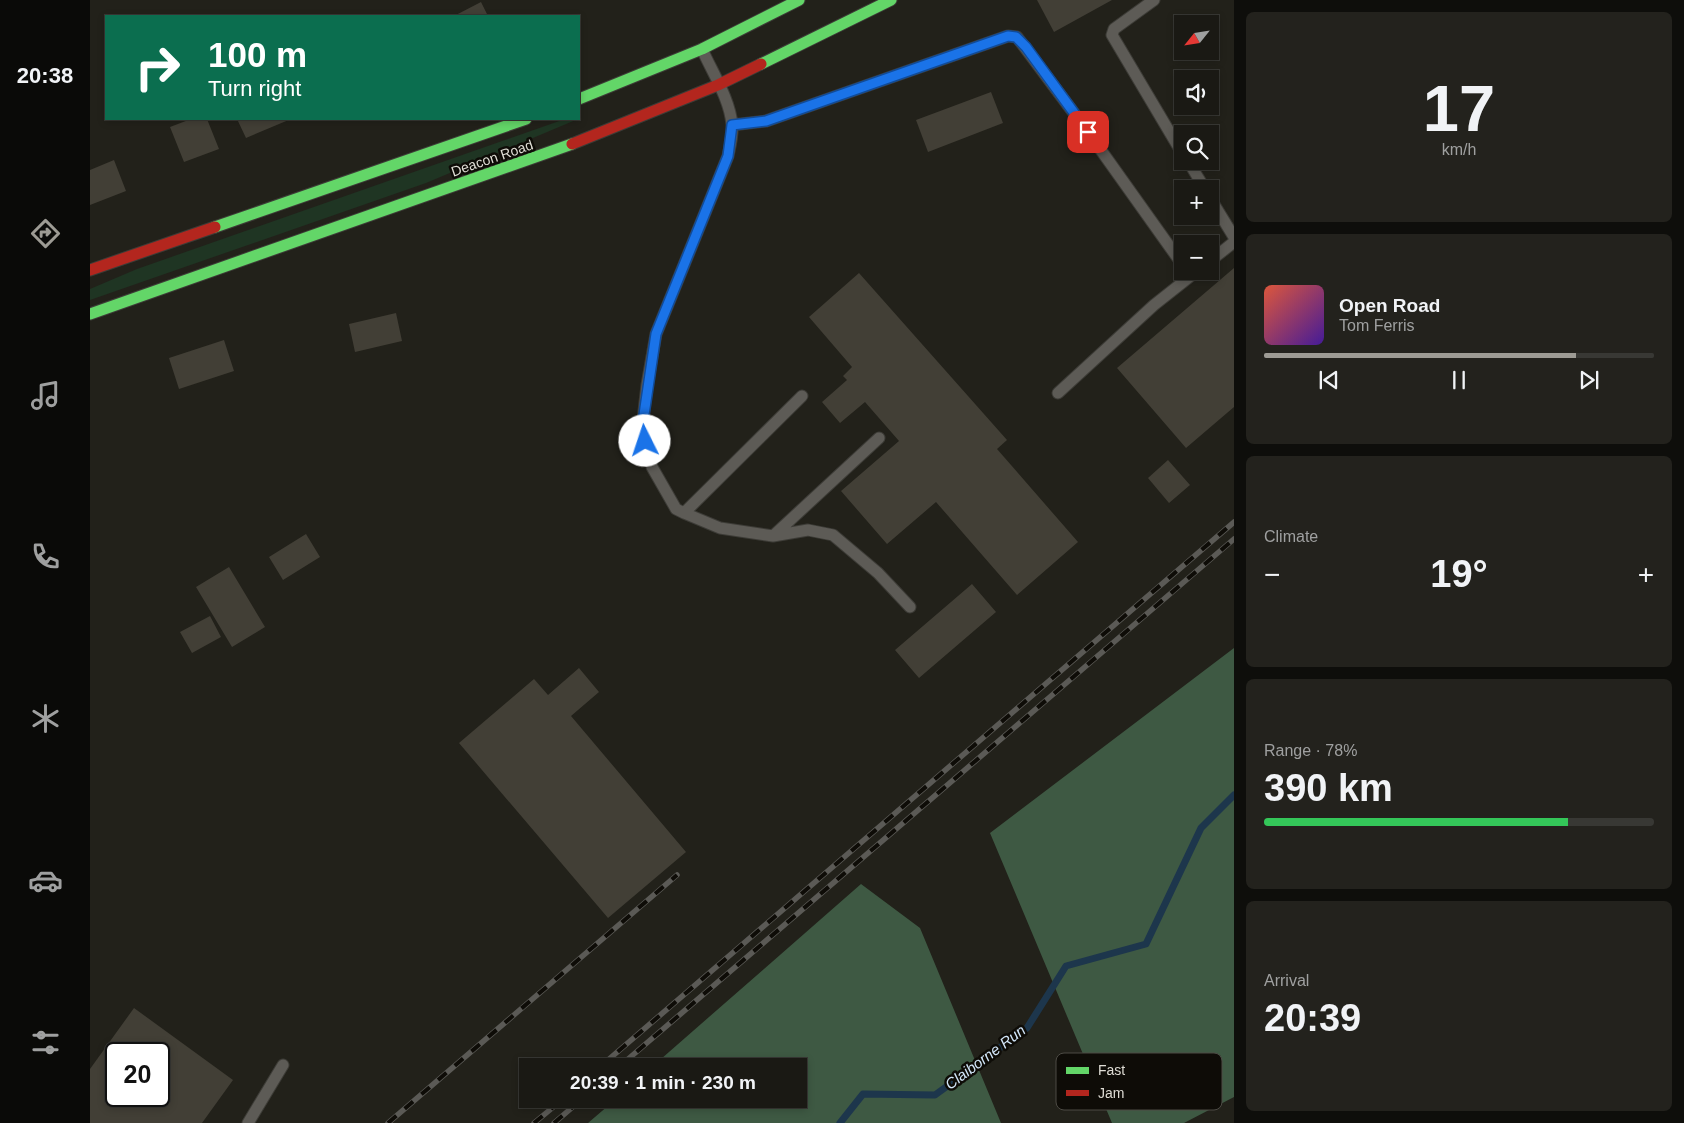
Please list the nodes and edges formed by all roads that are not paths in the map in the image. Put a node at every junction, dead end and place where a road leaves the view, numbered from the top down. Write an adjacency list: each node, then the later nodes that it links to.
1 (799, 0): 4 (main road)
2 (891, 0): 5 (main road, Deacon Road)
3 (1154, 0): 9 (lane)
4 (702, 49): 5 (lane); 6 (main road)
5 (718, 85): 8 (lane); 17 (main road, Deacon Road)
6 (580, 99)
7 (523, 120): 15 (main road, Deacon Road)
8 (732, 125): 13 (lane); 21 (lane)
9 (1174, 139)
10 (1219, 213): 11 (lane)
11 (1234, 237)
12 (1234, 242): 14 (lane)
13 (1174, 253)
14 (1219, 254)
15 (90, 270)
16 (1184, 280): 18 (lane)
17 (90, 314)
18 (1058, 393)
19 (802, 396): 21 (lane)
20 (879, 438): 22 (lane)
21 (684, 514): 22 (lane)
22 (772, 536): 23 (lane)
23 (910, 607)
24 (283, 1066): 25 (lane)
25 (248, 1123)

